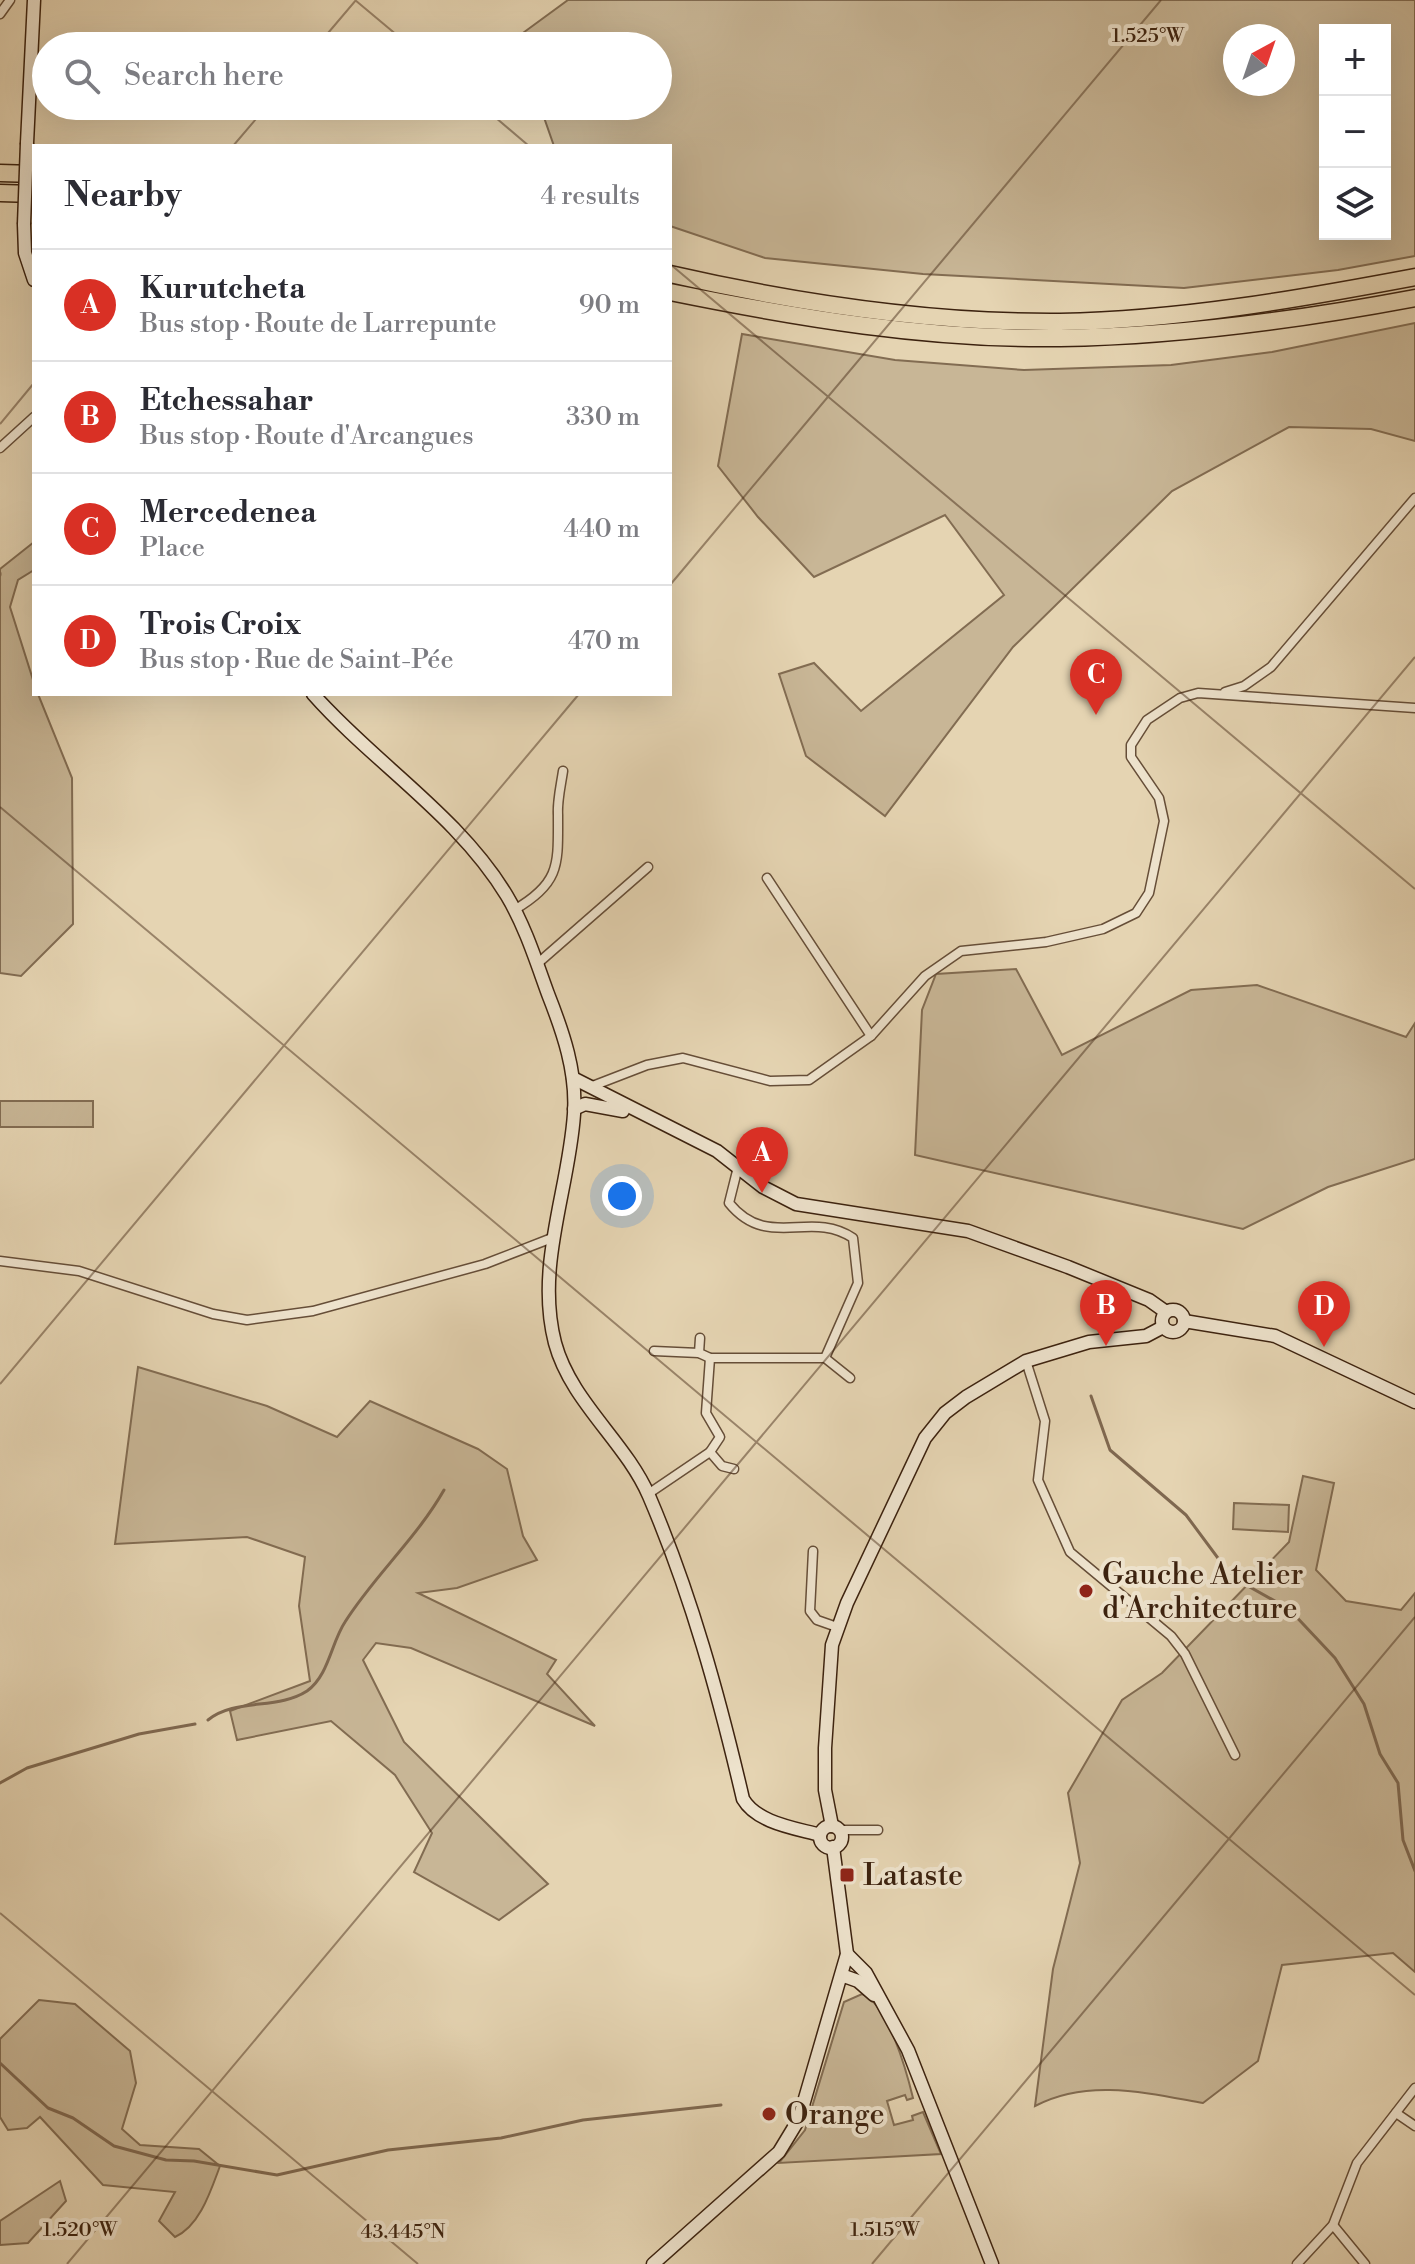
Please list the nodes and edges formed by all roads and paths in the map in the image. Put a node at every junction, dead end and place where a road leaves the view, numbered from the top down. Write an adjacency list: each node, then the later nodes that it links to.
1 (10, 0): 3 (street)
2 (34, 0): 4 (street, bridge)
3 (0, 14)
4 (32, 32)
5 (32, 41): 10 (street, bridge)
6 (0, 173): 7 (highway)
7 (32, 174)
8 (0, 193): 9 (highway)
9 (32, 194)
10 (32, 274)
11 (672, 274): 12 (highway)
12 (1415, 277)
13 (672, 292): 14 (highway)
14 (1415, 298)
15 (32, 419): 16 (street)
16 (0, 448)
17 (1415, 498): 18 (street)
18 (1221, 694): 20 (street); 26 (street)
19 (315, 696): 24 (street)
20 (1415, 708)
21 (563, 771): 24 (street)
22 (648, 867): 25 (street)
23 (767, 878): 26 (street)
24 (514, 910): 25 (street)
25 (537, 964): 28 (street)
26 (871, 1036): 27 (street)
27 (620, 1074): 29 (street); 29 (street)
28 (573, 1078): 29 (street); 31 (street)
29 (598, 1092): 30 (street); 32 (street)
30 (590, 1105): 31 (street); 32 (street)
31 (574, 1109): 34 (street)
32 (638, 1114): 33 (street)
33 (738, 1167): 36 (street); 43 (street)
34 (552, 1238): 35 (street); 49 (street)
35 (0, 1261)
36 (1166, 1312): 37 (street); 38 (street)
37 (1184, 1321): 38 (street); 46 (street)
38 (1163, 1327): 44 (street)
39 (700, 1338): 41 (street)
40 (654, 1351): 41 (street)
41 (699, 1353): 42 (street)
42 (710, 1358): 43 (street); 47 (street)
43 (825, 1358): 45 (street)
44 (1026, 1361): 51 (street); 52 (street)
45 (850, 1378)
46 (1415, 1402)
47 (710, 1452): 48 (street); 49 (street)
48 (734, 1469)
49 (648, 1494): 55 (street)
50 (813, 1551): 51 (street)
51 (837, 1627): 53 (street)
52 (1235, 1755)
53 (836, 1828): 54 (street); 55 (street); 56 (street)
54 (878, 1830)
55 (820, 1835): 56 (street)
56 (833, 1847): 57 (street)
57 (847, 1954): 58 (street); 59 (street)
58 (844, 1976): 59 (street); 64 (street)
59 (882, 2003): 65 (street)
60 (1415, 2088): 61 (street)
61 (1396, 2113): 62 (street); 63 (street)
62 (1415, 2126)
63 (1333, 2225): 66 (street); 67 (street)
64 (653, 2264)
65 (992, 2264)
66 (1297, 2264)
67 (1365, 2264)

